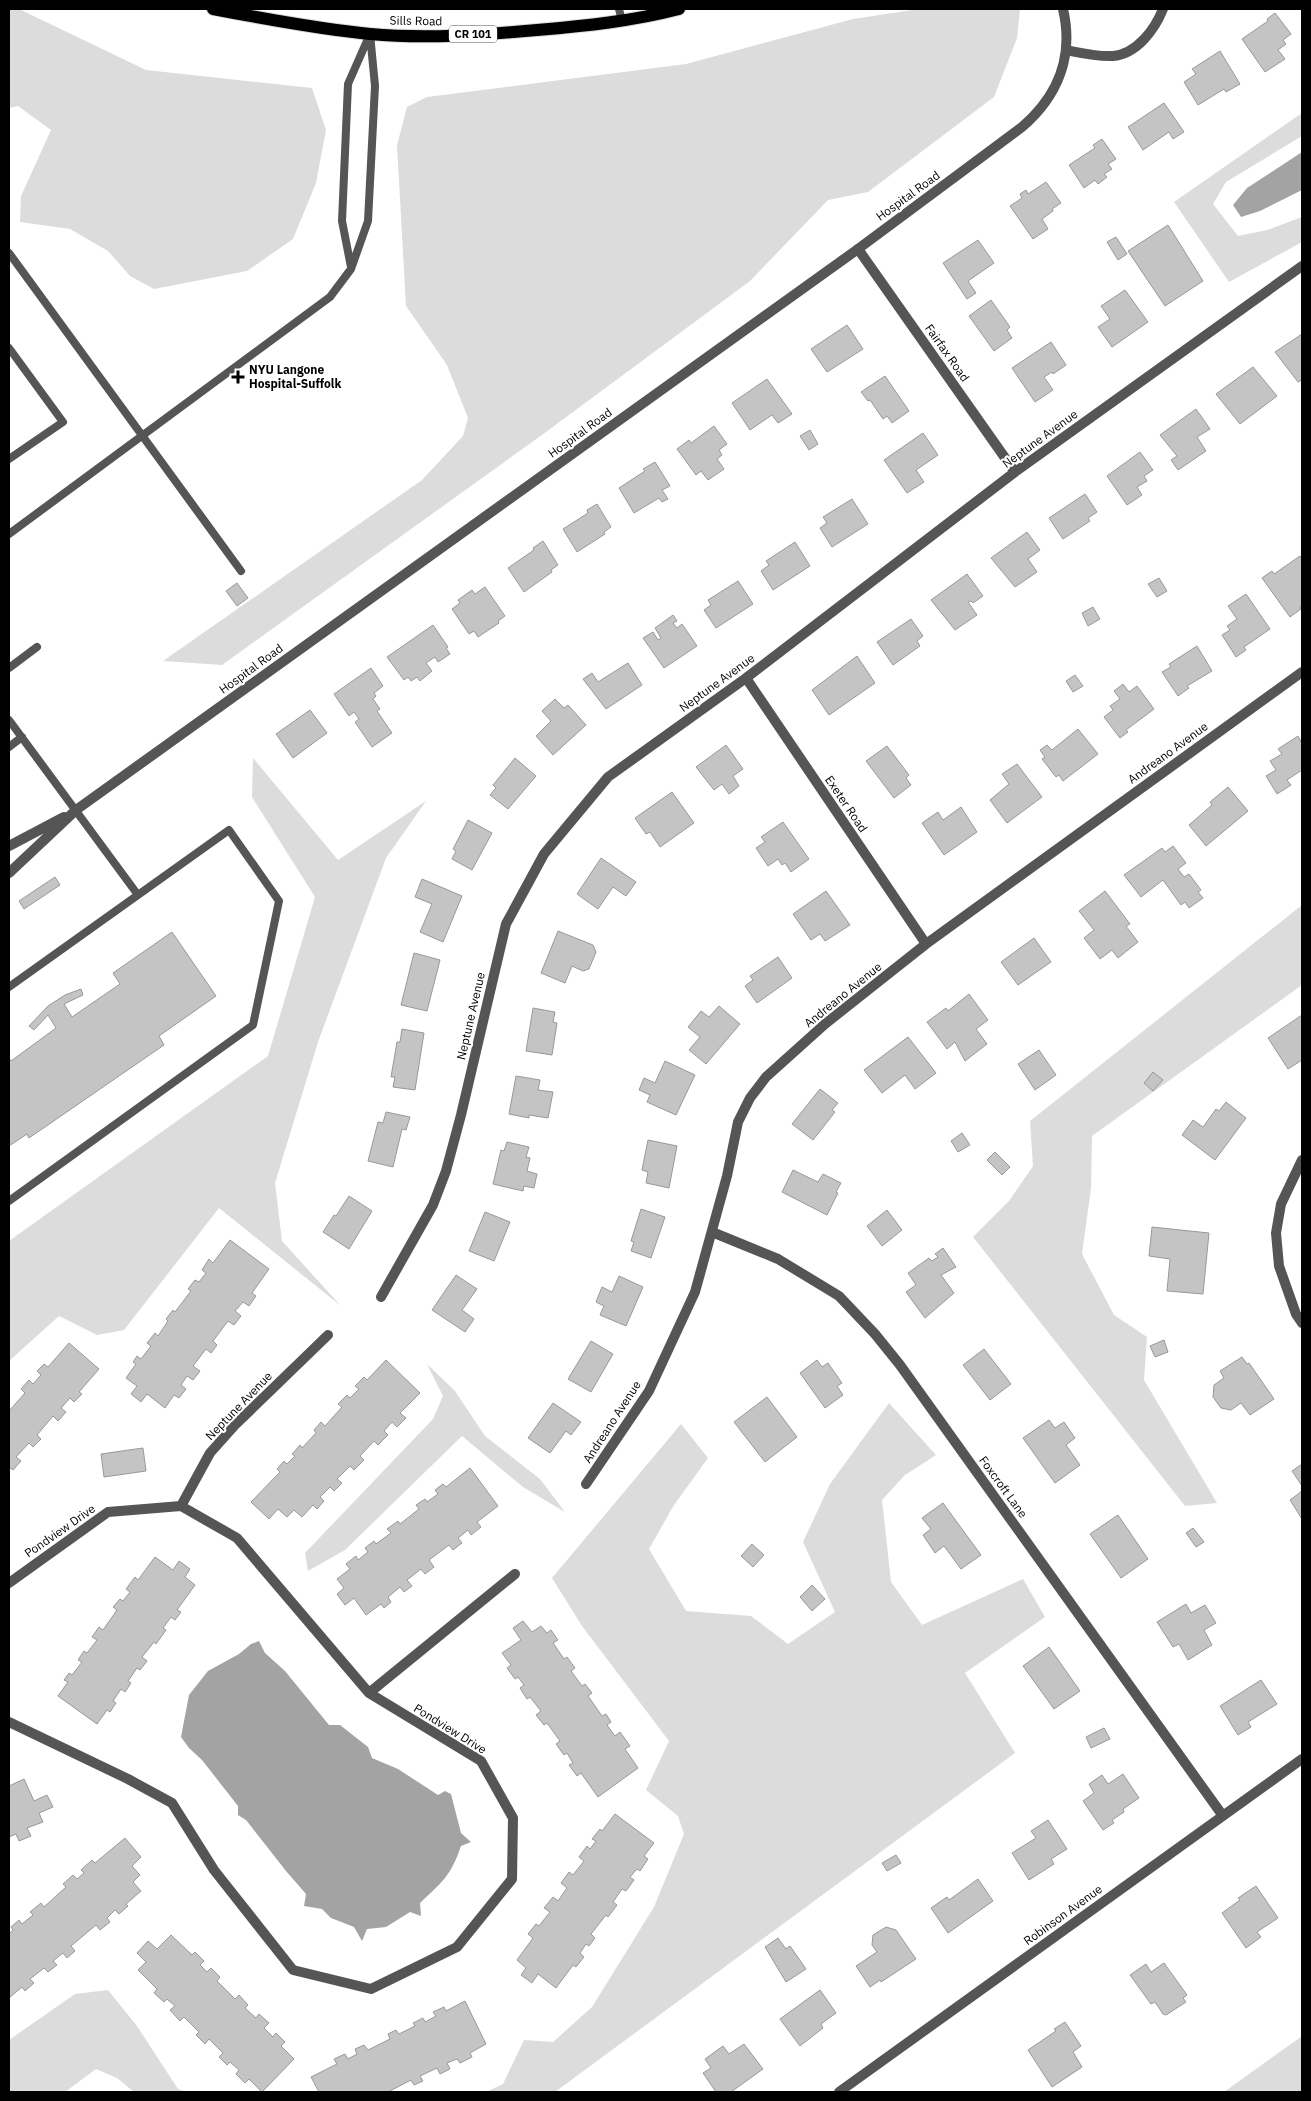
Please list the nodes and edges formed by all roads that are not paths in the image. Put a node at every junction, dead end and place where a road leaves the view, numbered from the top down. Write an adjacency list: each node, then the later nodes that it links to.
1 (213, 9): 5 (main road, Sills Road / CR 101)
2 (679, 9): 6 (main road, Sills Road / CR 101)
3 (1062, 9): 8 (street, Hospital Road)
4 (1163, 9): 8 (street)
5 (256, 13): 7 (main road, Sills Road / CR 101)
6 (620, 15): 7 (main road, Sills Road / CR 101)
7 (370, 34): 12 (lane); 12 (lane)
8 (1066, 50): 9 (street, Hospital Road)
9 (858, 249): 16 (street, Fairfax Road); 26 (street, Hospital Road)
10 (9, 253): 14 (lane)
11 (1302, 266): 16 (street, Neptune Avenue)
12 (351, 269): 14 (lane)
13 (9, 348): 15 (lane)
14 (142, 434): 17 (lane); 18 (lane)
15 (9, 459)
16 (1015, 472): 22 (street, Neptune Avenue)
17 (9, 534)
18 (241, 571)
19 (36, 647): 20 (lane)
20 (9, 668)
21 (1302, 672): 30 (street, Andreano Avenue)
22 (746, 678): 30 (street, Exeter Road); 35 (street, Neptune Avenue)
23 (9, 720): 24 (lane)
24 (22, 737): 25 (lane); 26 (lane)
25 (9, 747)
26 (76, 810): 27 (street, Hospital Road); 28 (street, Hospital Road); 29 (lane)
27 (9, 846)
28 (9, 873)
29 (138, 895): 31 (lane); 33 (lane)
30 (926, 944): 34 (street, Andreano Avenue)
31 (9, 987)
32 (1302, 1160): 36 (street)
33 (9, 1201)
34 (712, 1232): 38 (street, Andreano Avenue); 45 (street, Foxcroft Lane)
35 (381, 1297)
36 (1302, 1323)
37 (328, 1335): 39 (street, Neptune Avenue)
38 (586, 1484)
39 (181, 1506): 41 (street, Pondview Drive); 42 (street, Pondview Drive)
40 (515, 1574): 42 (street)
41 (9, 1583)
42 (369, 1693): 43 (street, Pondview Drive)
43 (9, 1722)
44 (1302, 1759): 45 (street, Robinson Avenue)
45 (1223, 1816): 46 (street, Robinson Avenue)
46 (839, 2092)

